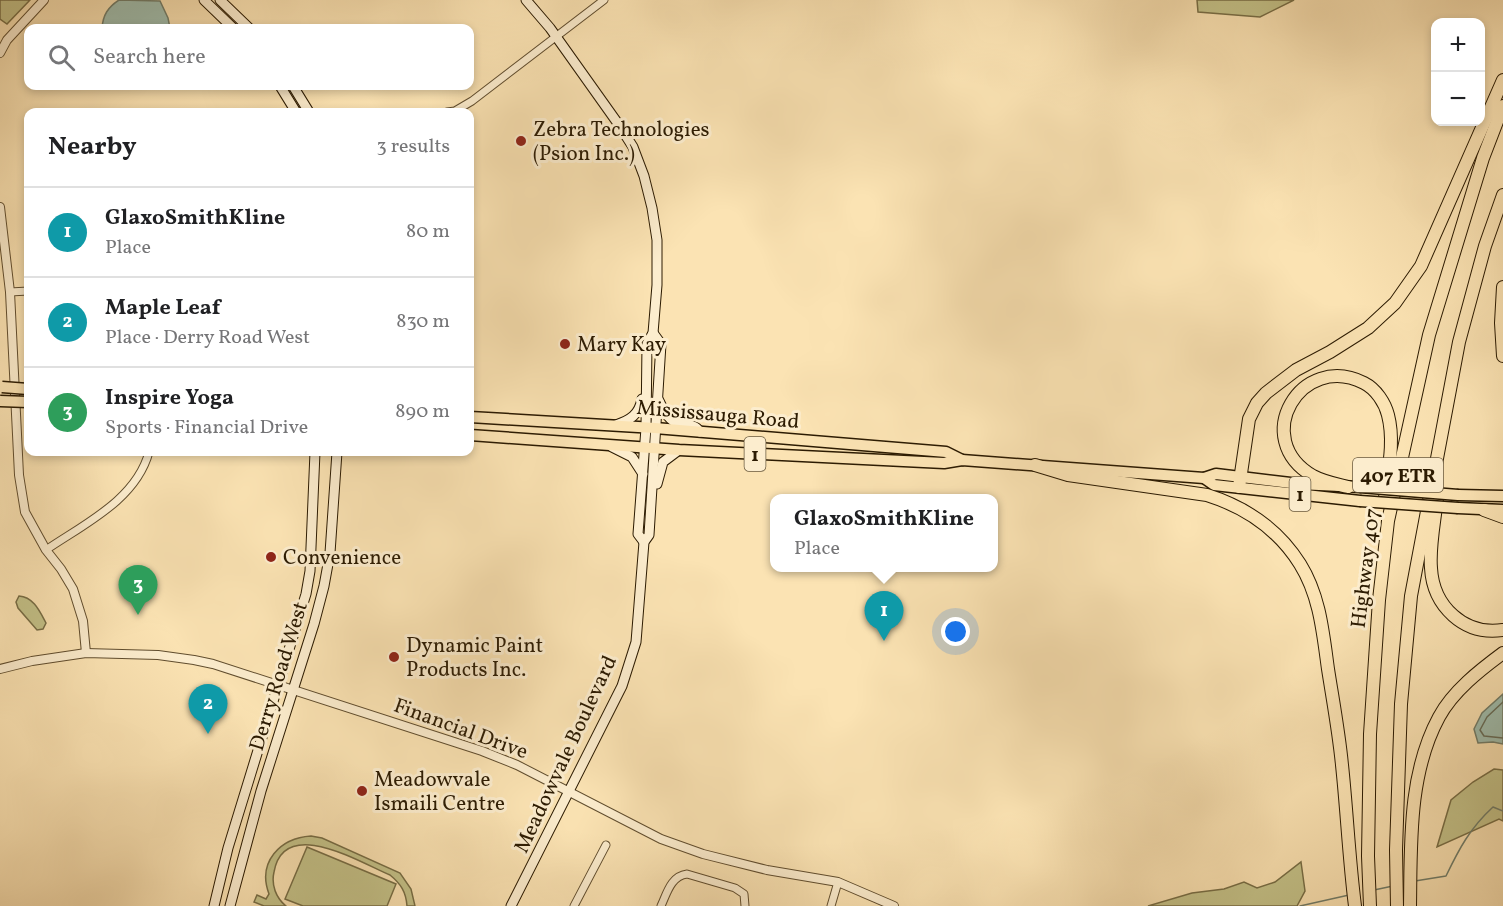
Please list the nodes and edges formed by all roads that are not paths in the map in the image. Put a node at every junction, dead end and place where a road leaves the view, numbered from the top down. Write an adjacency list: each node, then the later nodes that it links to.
1 (44, 0): 9 (street)
2 (204, 0): 6 (main road)
3 (220, 0): 7 (main road)
4 (526, 0): 8 (main road, Meadowvale Boulevard)
5 (604, 0): 8 (street)
6 (229, 24)
7 (245, 24)
8 (557, 36): 16 (street); 22 (main road, Meadowvale Boulevard)
9 (0, 53)
10 (1503, 80): 45 (highway)
11 (282, 90): 14 (main road)
12 (295, 90): 15 (main road)
13 (1503, 106): 52 (highway, Highway 407 / 407 ETR)
14 (293, 108)
15 (307, 108)
16 (460, 108)
17 (1503, 195): 42 (highway, 407 ETR)
18 (0, 207): 21 (street)
19 (1503, 287): 23 (highway)
20 (24, 291): 21 (street)
21 (10, 292): 54 (street)
22 (652, 333): 26 (main road, Meadowvale Boulevard); 27 (main road, Meadowvale Boulevard)
23 (1503, 356)
24 (1, 387): 25 (main road, bridge)
25 (24, 389)
26 (647, 389): 31 (main road); 32 (main road, Meadowvale Boulevard)
27 (657, 397): 32 (main road, Meadowvale Boulevard); 33 (main road)
28 (0, 401): 29 (main road, bridge)
29 (24, 402)
30 (474, 417): 31 (main road, Mississauga Road / 1)
31 (614, 426): 32 (main road, Mississauga Road / 1)
32 (651, 428): 33 (main road, Mississauga Road / 1); 36 (main road, Meadowvale Boulevard)
33 (700, 432): 41 (main road, Mississauga Road / 1)
34 (474, 435): 35 (main road, Mississauga Road / 1)
35 (610, 445): 36 (main road, Mississauga Road / 1); 44 (main road)
36 (649, 447): 37 (main road, Mississauga Road / 1); 44 (main road, Meadowvale Boulevard); 47 (main road, Meadowvale Boulevard)
37 (679, 450): 41 (main road, Mississauga Road / 1); 47 (main road)
38 (147, 456): 54 (street)
39 (315, 456): 59 (main road, Derry Road West)
40 (337, 456): 60 (main road, Derry Road West)
41 (962, 460): 43 (main road, Mississauga Road / 1)
42 (1436, 462): 55 (highway); 74 (highway, 407 ETR)
43 (1035, 465): 45 (main road, Mississauga Road / 1); 72 (highway)
44 (643, 474): 53 (main road, Meadowvale Boulevard)
45 (1240, 482): 46 (main road, Mississauga Road / 1); 49 (main road, Mississauga Road / 1, bridge)
46 (1354, 487): 48 (main road, Mississauga Road / 1, bridge); 52 (highway)
47 (651, 493): 53 (main road, Meadowvale Boulevard)
48 (1503, 496)
49 (1484, 510): 50 (main road, Mississauga Road / 1); 51 (highway)
50 (1503, 510)
51 (1503, 517)
52 (1388, 521): 73 (highway, Highway 407 / 407 ETR)
53 (644, 542): 61 (main road, Meadowvale Boulevard)
54 (46, 549): 56 (street)
55 (1503, 630)
56 (86, 653): 58 (street, Financial Drive); 59 (street, Financial Drive)
57 (1503, 653): 75 (highway)
58 (0, 669)
59 (279, 685): 60 (street, Financial Drive); 64 (main road, Derry Road West)
60 (293, 690): 61 (street, Financial Drive); 65 (main road, Derry Road West)
61 (568, 792): 63 (street, Financial Drive); 66 (main road, Meadowvale Boulevard)
62 (606, 845): 67 (street)
63 (838, 882): 70 (street); 71 (street, Financial Drive)
64 (214, 906)
65 (230, 906)
66 (512, 906)
67 (574, 906)
68 (661, 906): 69 (street)
69 (744, 906)
70 (831, 906)
71 (894, 906)
72 (1355, 906)
73 (1370, 906)
74 (1397, 906)
75 (1410, 906)

